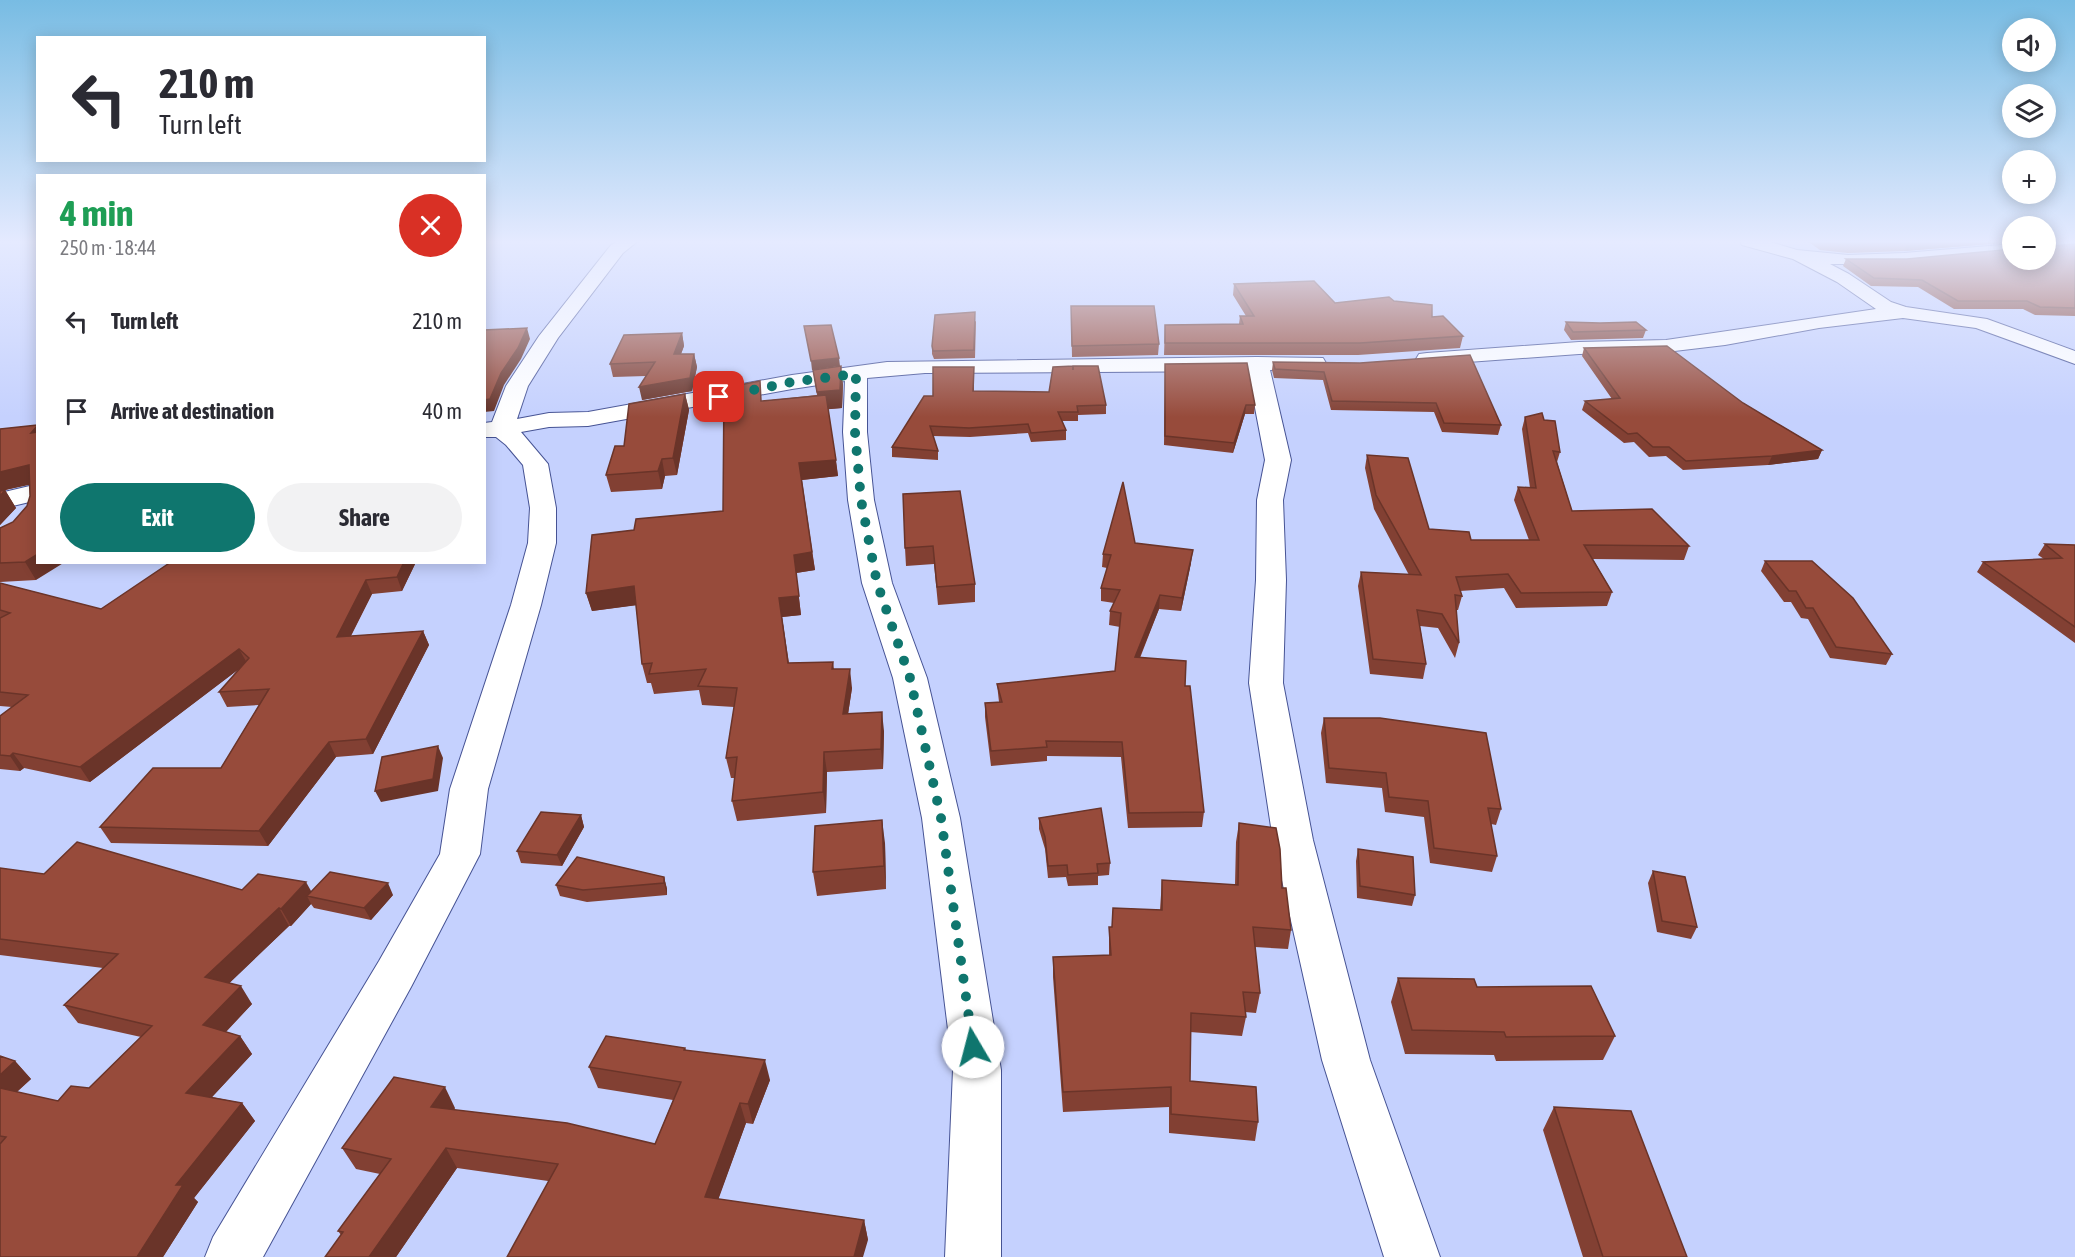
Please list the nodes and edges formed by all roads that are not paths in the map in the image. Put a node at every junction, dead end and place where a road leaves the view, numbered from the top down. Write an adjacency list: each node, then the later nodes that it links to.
1 (577, 300): 10 (street)
2 (1875, 300): 3 (street)
3 (1904, 312): 4 (street); 5 (street)
4 (2075, 358)
5 (1401, 360)
6 (1257, 363): 7 (street); 8 (street); 18 (street)
7 (1336, 363)
8 (856, 374): 9 (street); 17 (street)
9 (588, 419): 10 (street); 11 (street)
10 (493, 429): 11 (street)
11 (533, 461): 16 (street)
12 (36, 492): 13 (street)
13 (0, 501)
14 (36, 502): 15 (street)
15 (21, 524)
16 (233, 1257)
17 (973, 1257)
18 (1412, 1257)

